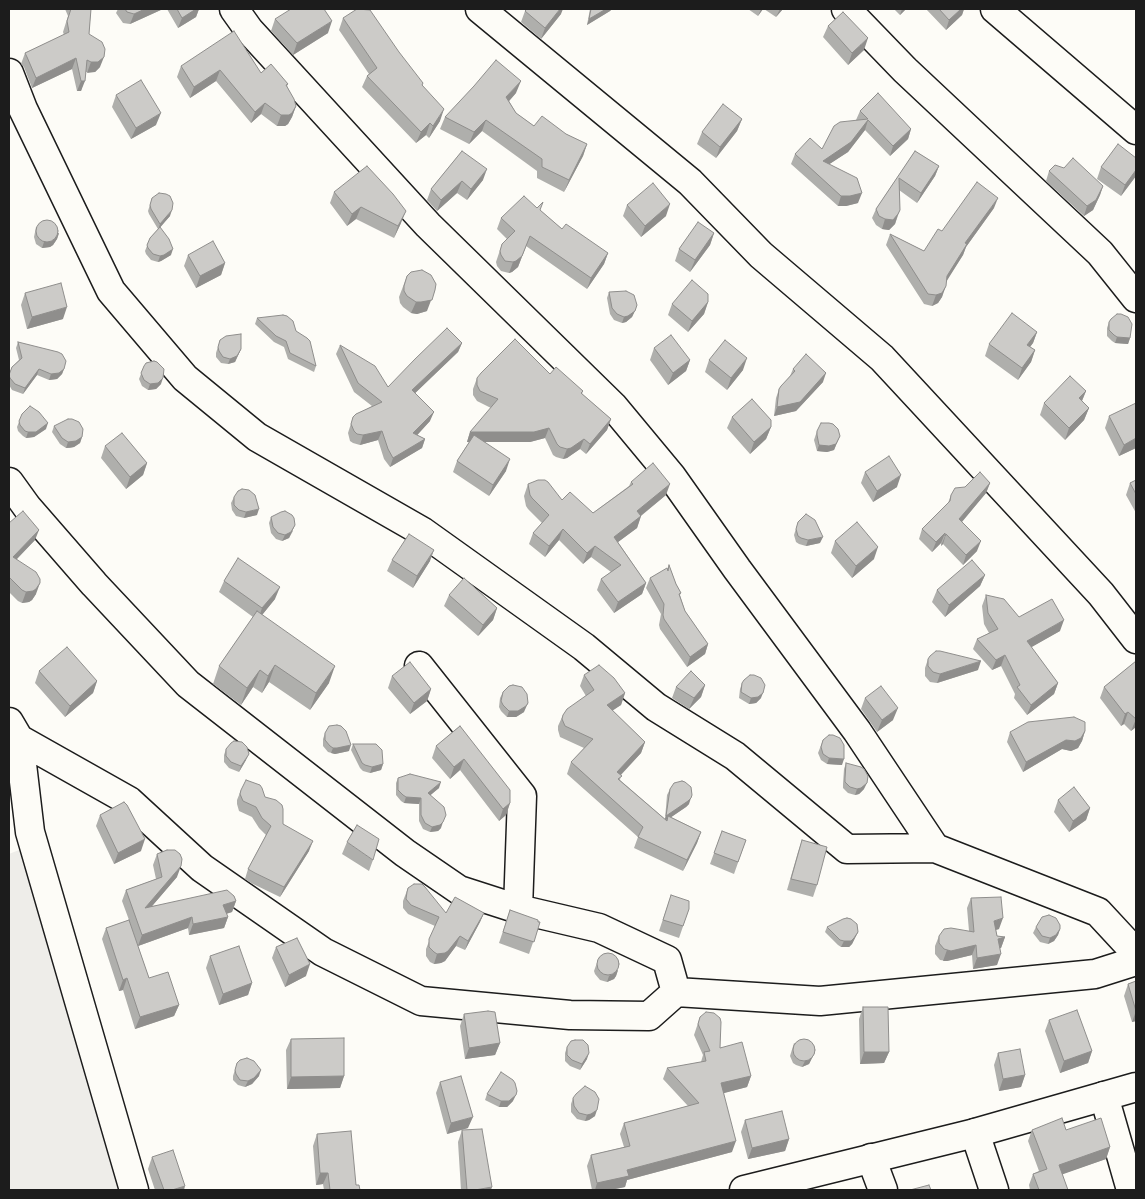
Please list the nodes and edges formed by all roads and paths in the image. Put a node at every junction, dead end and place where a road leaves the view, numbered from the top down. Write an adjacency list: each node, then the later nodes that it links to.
1 (234, 9): 12 (street)
2 (480, 9): 9 (street)
3 (846, 9): 7 (street)
4 (995, 9): 6 (street)
5 (9, 73): 12 (street)
6 (1136, 130)
7 (1136, 298)
8 (9, 482): 13 (street)
9 (1136, 639)
10 (419, 666): 13 (street)
11 (14, 731): 16 (street); 21 (street)
12 (935, 848): 14 (street)
13 (518, 909): 16 (street)
14 (1136, 953)
15 (1136, 961): 16 (street)
16 (676, 992)
17 (1136, 1087): 18 (street)
18 (1104, 1096): 19 (street); 25 (street)
19 (975, 1133): 20 (street); 24 (street)
20 (871, 1158): 22 (street); 23 (street)
21 (134, 1190)
22 (744, 1190)
23 (883, 1190)
24 (994, 1190)
25 (1131, 1190)

